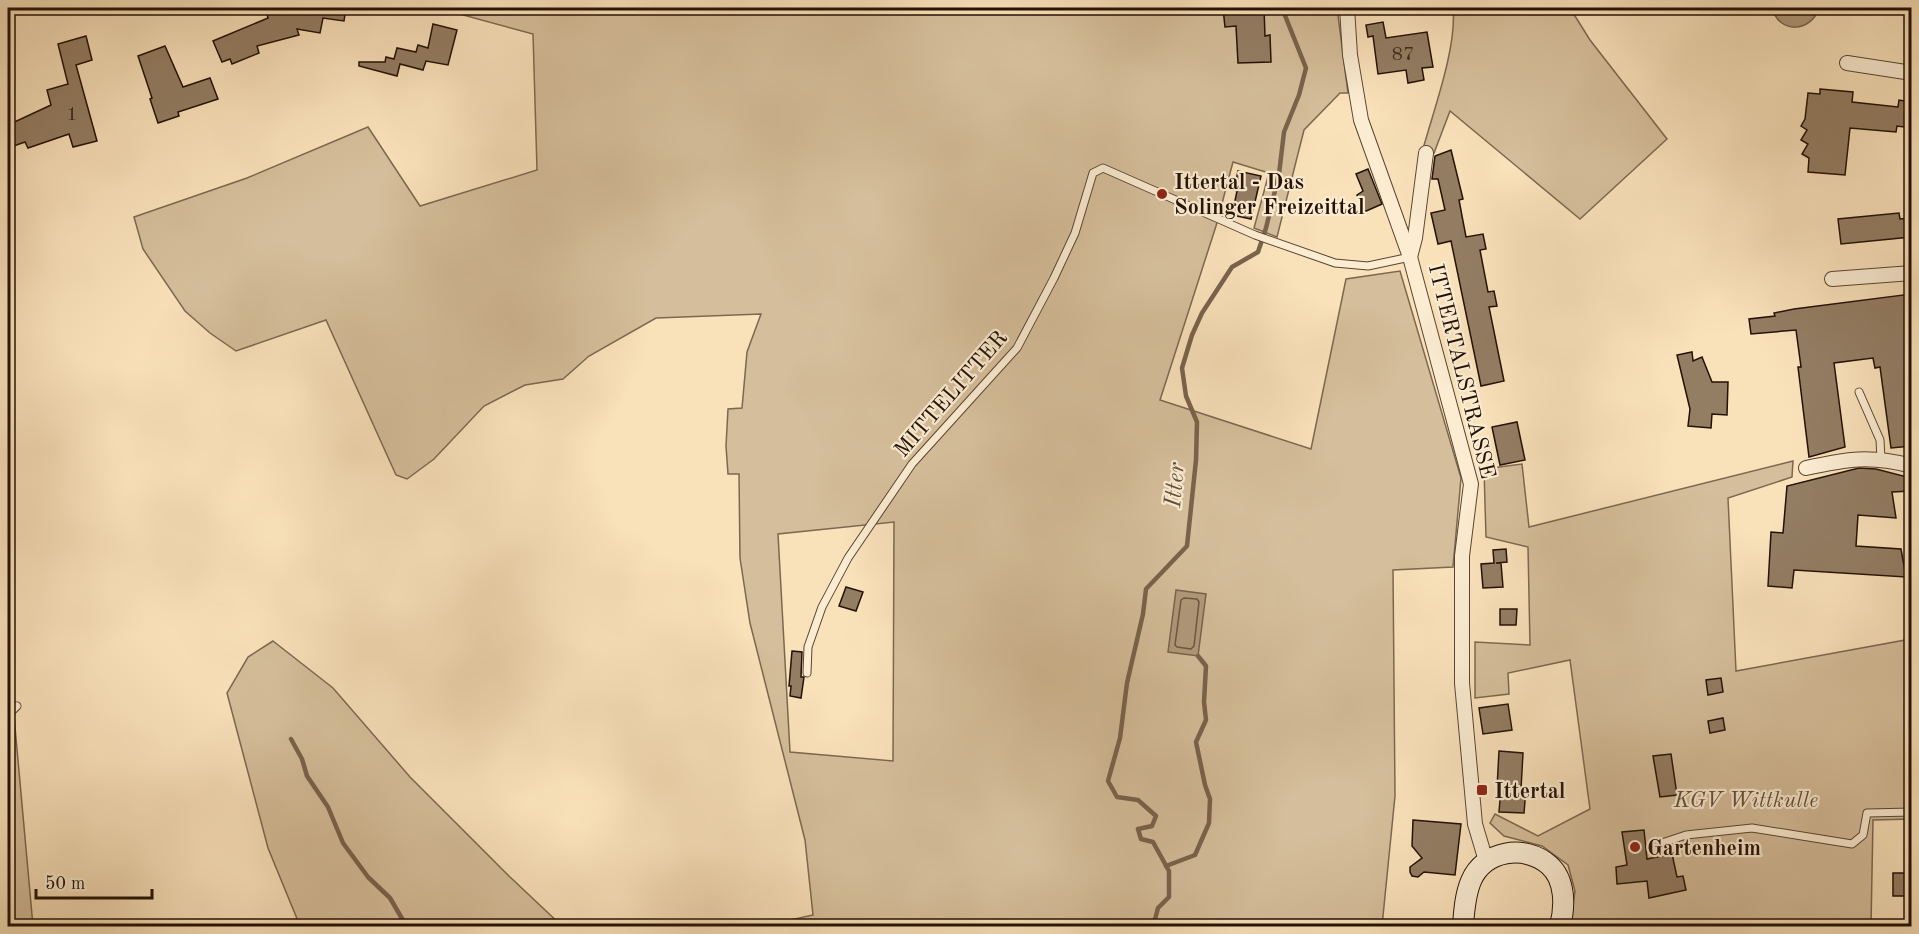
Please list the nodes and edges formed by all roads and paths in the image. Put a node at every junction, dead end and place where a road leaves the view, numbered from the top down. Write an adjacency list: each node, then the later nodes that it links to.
1 (1347, 8): 5 (street, ITTERTALSTRASSE)
2 (1847, 63): 3 (street)
3 (1911, 73)
4 (1426, 153): 5 (street)
5 (1410, 257): 12 (lane, MITTELITTER); 17 (street, ITTERTALSTRASSE)
6 (1911, 273): 7 (street)
7 (1832, 279)
8 (1859, 392): 9 (lane)
9 (1881, 459): 10 (street); 11 (street)
10 (1911, 466)
11 (1806, 468)
12 (807, 673)
13 (17, 706): 14 (lane)
14 (8, 715)
15 (1911, 812): 16 (lane)
16 (1662, 843)
17 (1486, 861): 18 (main road); 19 (main road)
18 (1463, 927)
19 (1560, 927)

